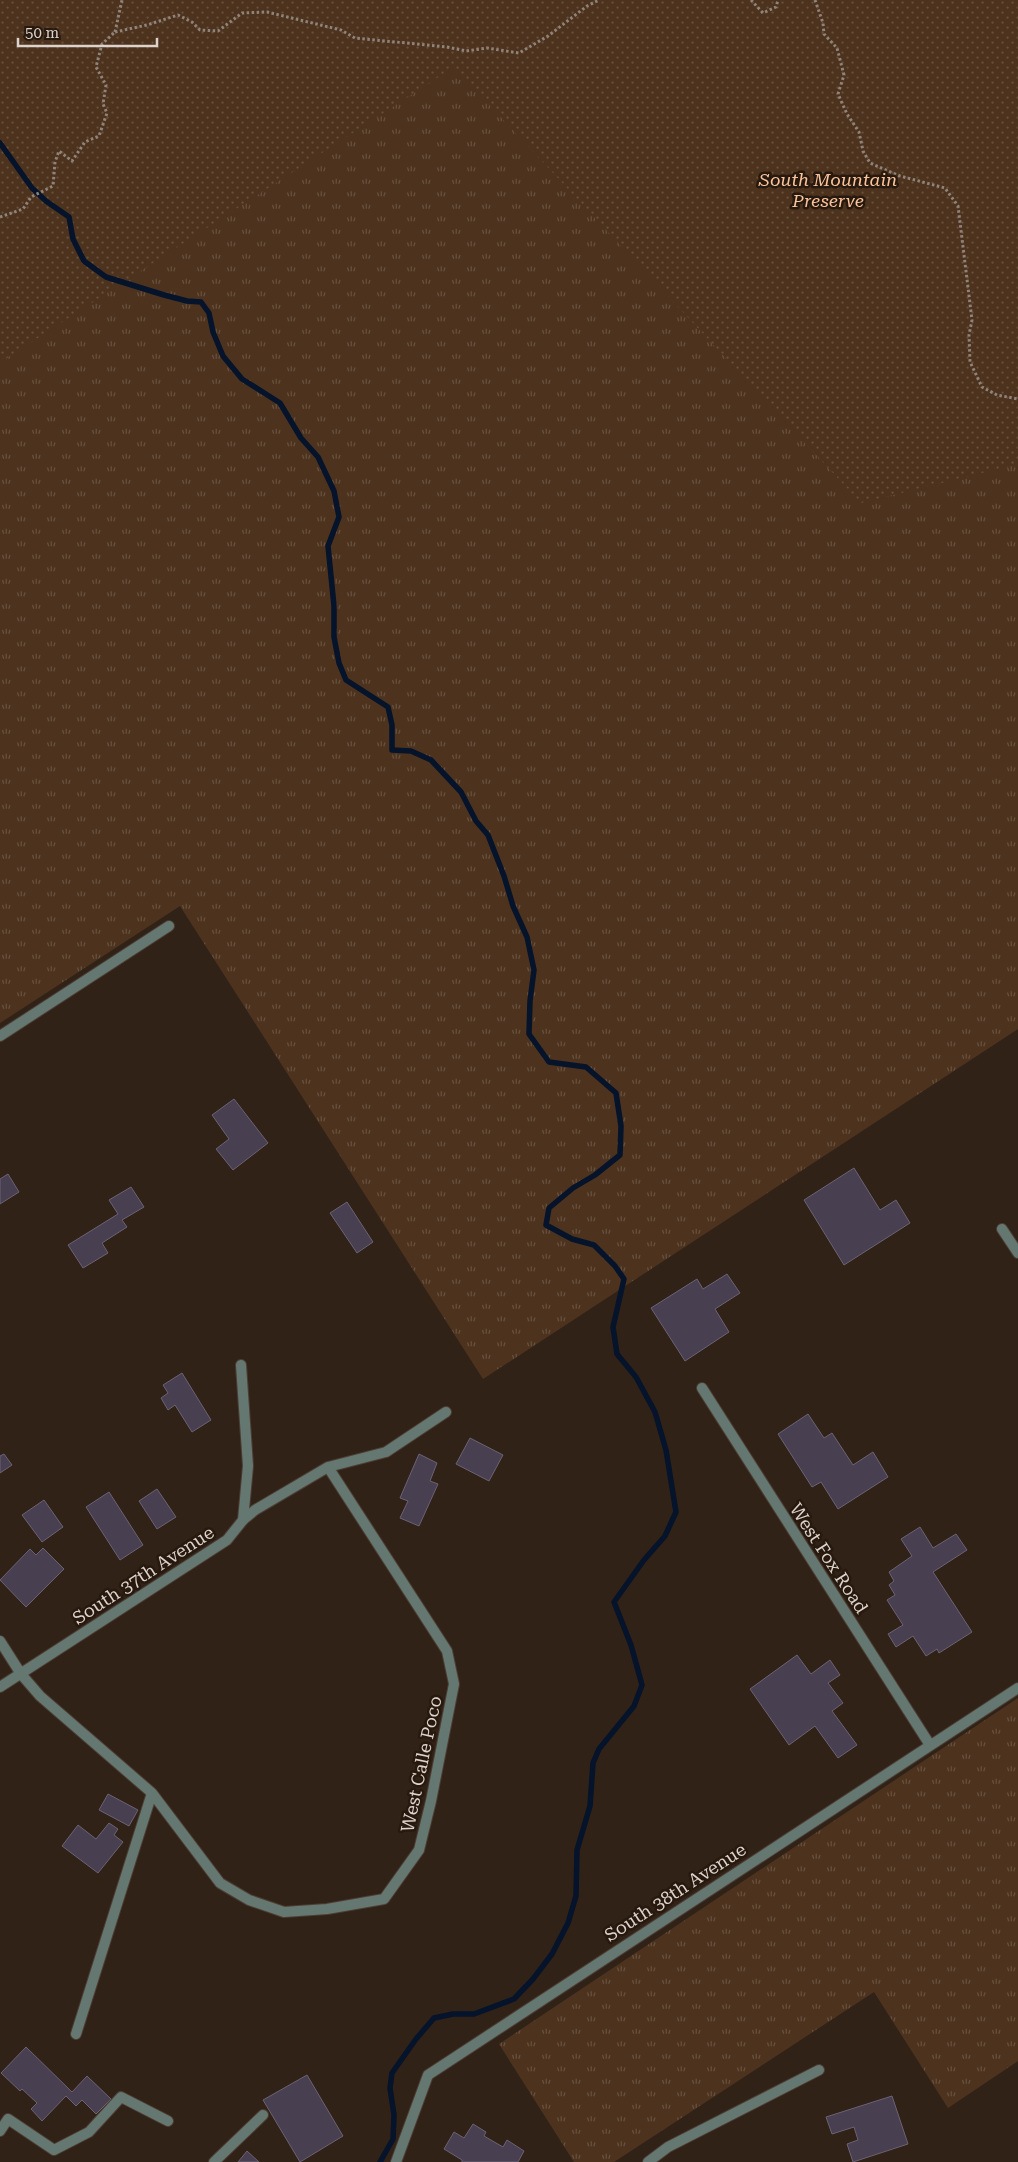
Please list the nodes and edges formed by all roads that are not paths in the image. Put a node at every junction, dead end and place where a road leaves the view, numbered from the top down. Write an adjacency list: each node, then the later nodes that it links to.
1 (169, 926): 2 (street)
2 (0, 1036)
3 (1002, 1229): 4 (street)
4 (1018, 1253)
5 (241, 1365): 9 (street)
6 (702, 1388): 14 (street, West Fox Road)
7 (446, 1412): 8 (street, South 37th Avenue)
8 (328, 1467): 9 (street, South 37th Avenue); 15 (street, West Calle Poco)
9 (243, 1520): 11 (street, South 37th Avenue)
10 (0, 1641): 11 (street, West Calle Poco)
11 (21, 1674): 12 (street, South 37th Avenue); 15 (street, West Calle Poco)
12 (0, 1687)
13 (1018, 1688): 14 (street, South 38th Avenue)
14 (930, 1745): 22 (street, South 38th Avenue)
15 (152, 1793): 16 (street)
16 (76, 2034)
17 (819, 2070): 23 (street)
18 (263, 2115): 21 (street)
19 (168, 2121): 20 (street)
20 (0, 2131)
21 (214, 2162)
22 (396, 2162)
23 (648, 2162)

